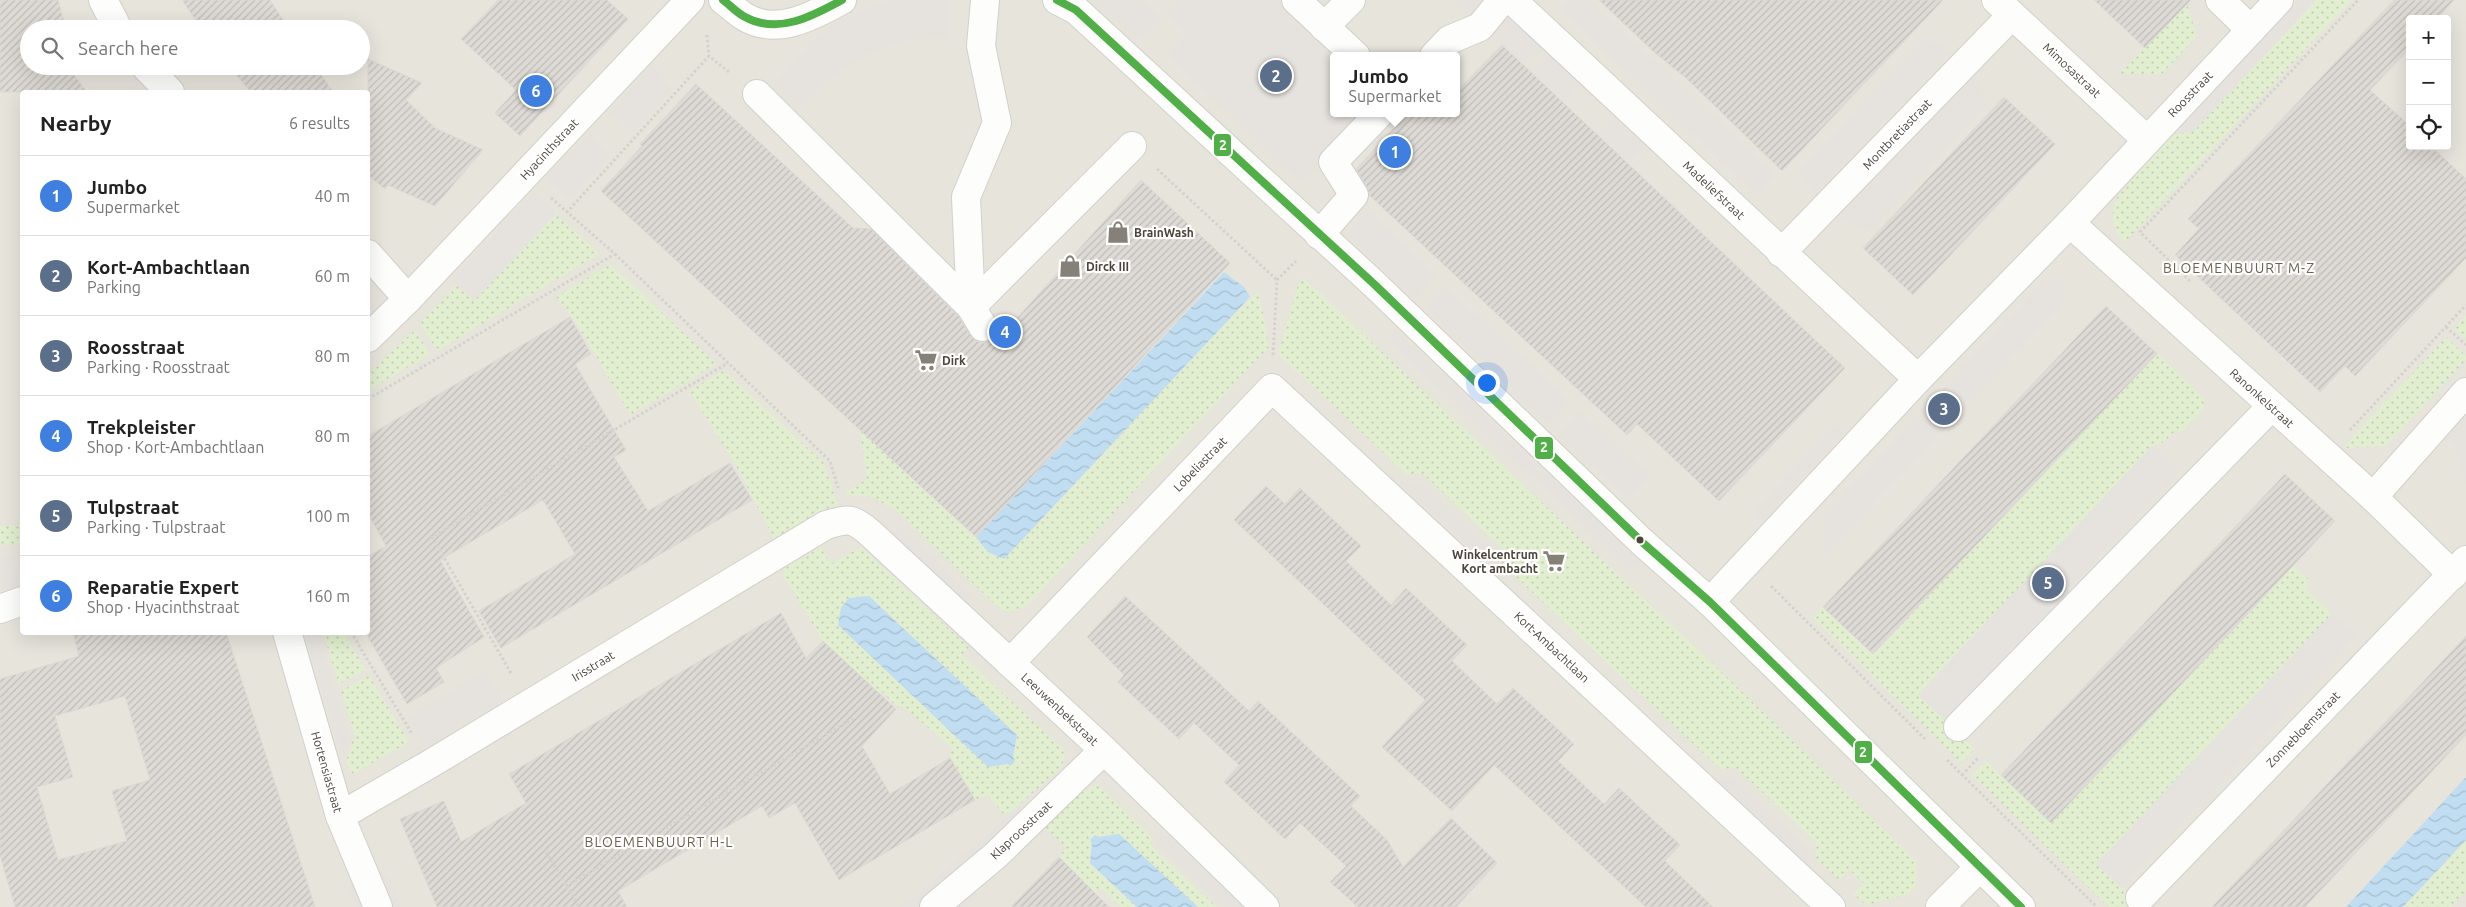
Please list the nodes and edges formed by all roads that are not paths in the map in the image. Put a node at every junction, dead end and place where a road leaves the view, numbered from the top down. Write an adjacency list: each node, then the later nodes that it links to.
1 (103, 0): 14 (street)
2 (690, 0): 29 (street, Hyacinthstraat)
3 (724, 0): 4 (street)
4 (842, 0)
5 (985, 0): 30 (street)
6 (1058, 0): 26 (street)
7 (1296, 0): 15 (street)
8 (1351, 0): 15 (street)
9 (1502, 0): 18 (street)
10 (1512, 0): 27 (street, Madeliefstraat)
11 (2220, 0): 16 (street)
12 (2279, 0): 16 (street, Roosstraat)
13 (2004, 7): 23 (street, Mimosastraat); 27 (street, Montbretiastraat)
14 (113, 20)
15 (1324, 27): 17 (street)
16 (2252, 30): 23 (street, Roosstraat)
17 (1352, 52)
18 (1438, 52)
19 (154, 75): 20 (street)
20 (168, 90)
21 (757, 94): 30 (street)
22 (1376, 117): 26 (street)
23 (2147, 140): 25 (street, Roosstraat)
24 (1132, 146): 30 (street)
25 (2070, 223): 32 (street, Roosstraat); 35 (street, Ranonkelstraat)
26 (1319, 235): 40 (street)
27 (1781, 253): 32 (street, Madeliefstraat)
28 (370, 256): 29 (street)
29 (408, 299): 31 (street, Hyacinthstraat)
30 (977, 317)
31 (370, 336)
32 (1918, 379): 40 (street, Roosstraat)
33 (1272, 388): 43 (street, Lobeliastraat); 52 (street, Kort-Ambachtlaan)
34 (2466, 392): 36 (street)
35 (2271, 407): 36 (street, Ranonkelstraat); 44 (street)
36 (2373, 496): 38 (street, Ranonkelstraat)
37 (848, 519): 43 (street, Leeuwenbekstraat); 46 (street, Irisstraat)
38 (2459, 568): 48 (street, Zonnebloemstraat)
39 (20, 602): 41 (street)
40 (1710, 602): 47 (street)
41 (0, 609)
42 (288, 635): 46 (street, Hortensiastraat)
43 (1010, 663): 45 (street, Leeuwenbekstraat)
44 (1958, 727)
45 (1104, 750): 50 (street, Klaproosstraat); 51 (street, Leeuwenbekstraat)
46 (340, 816): 49 (street, Hortensiastraat)
47 (1980, 868): 53 (street); 54 (street)
48 (2140, 898)
49 (378, 907)
50 (934, 907)
51 (1266, 907)
52 (1831, 907)
53 (1940, 907)
54 (2021, 907)

